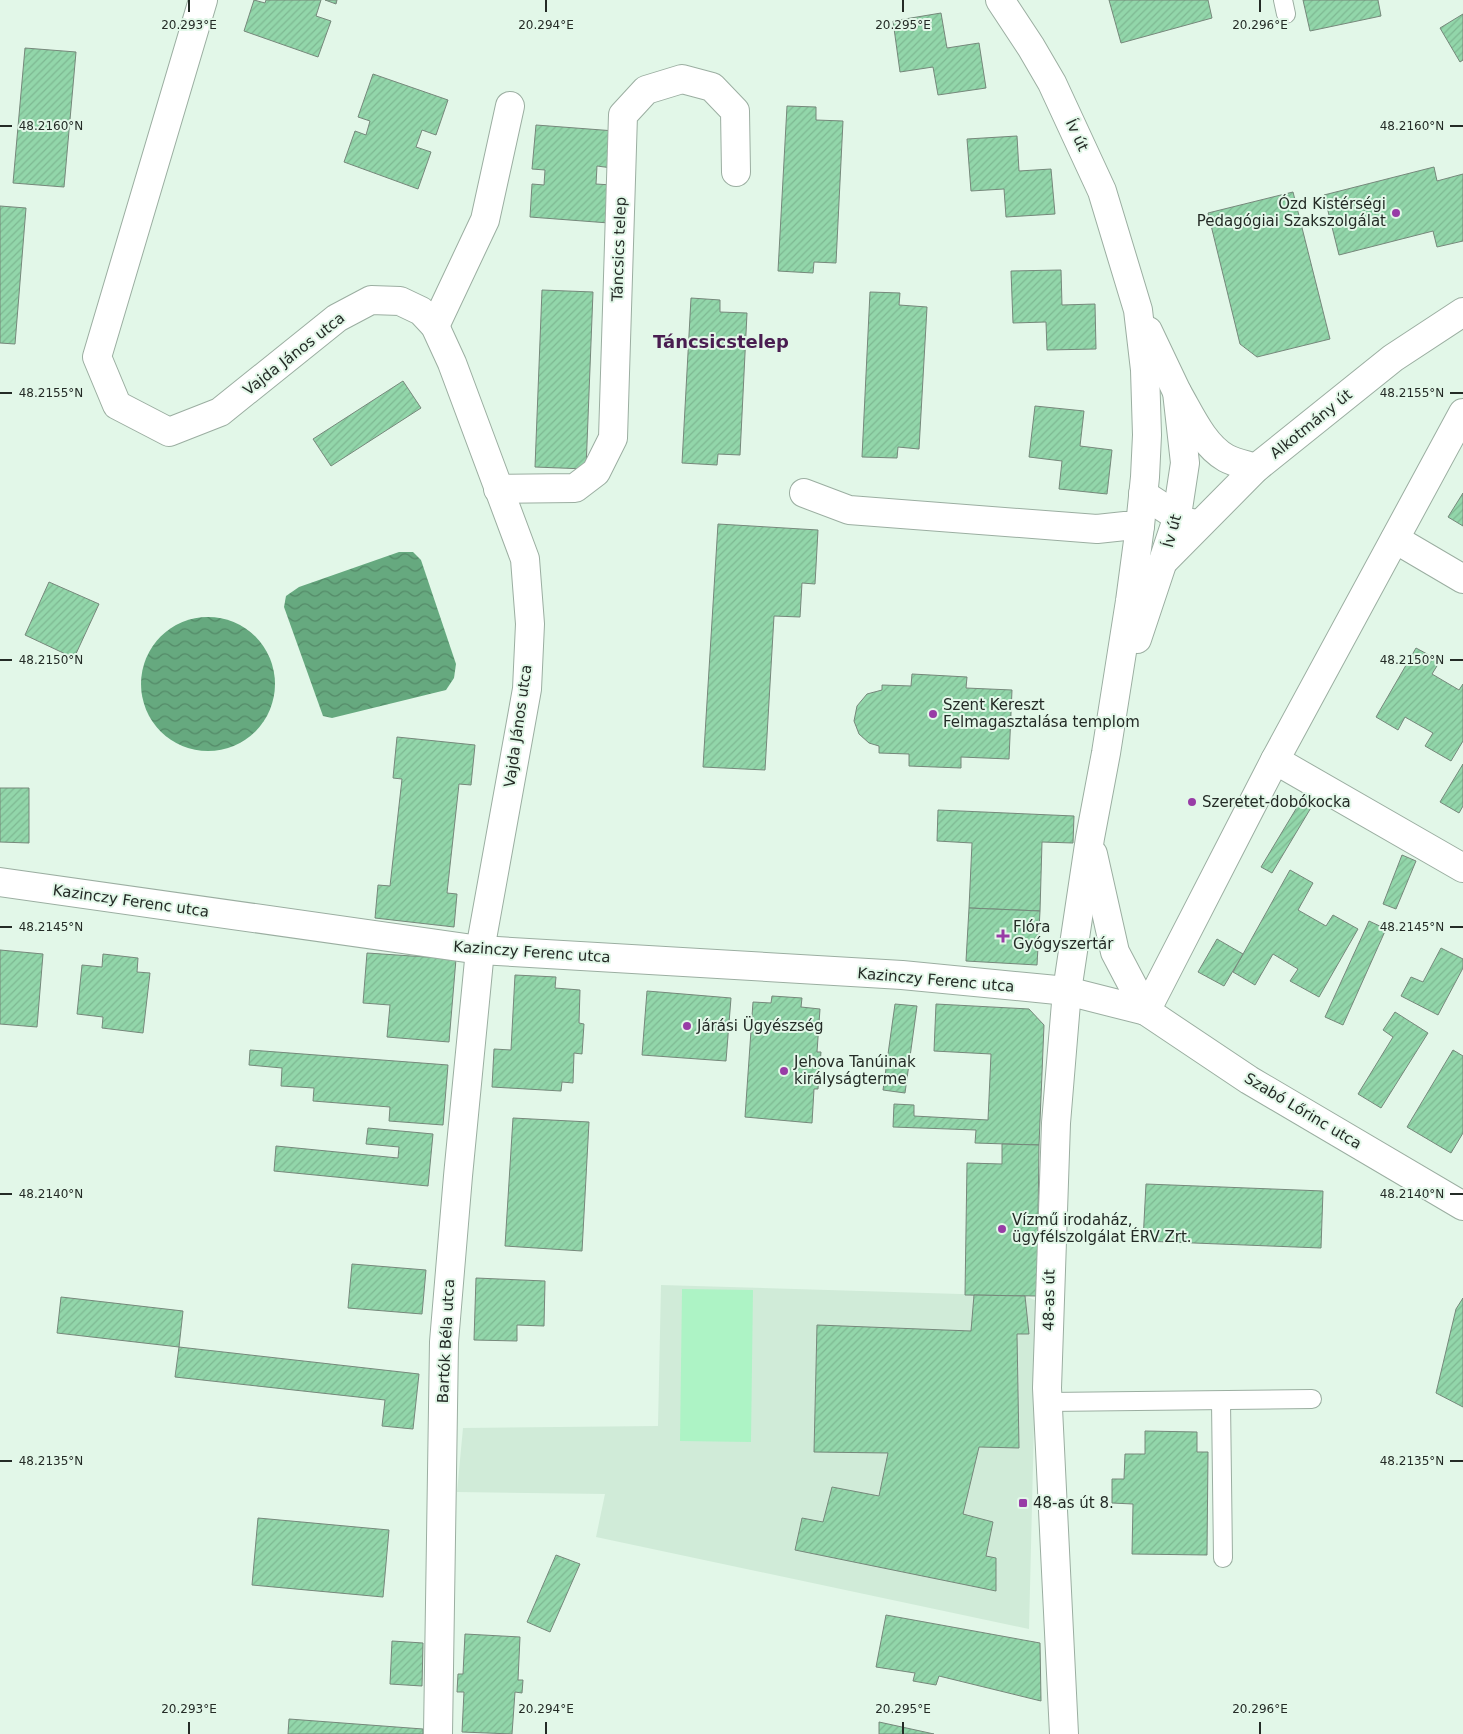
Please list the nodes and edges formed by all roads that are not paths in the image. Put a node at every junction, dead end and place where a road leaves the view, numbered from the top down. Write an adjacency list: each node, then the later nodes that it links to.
1 (202, 0): 7 (street, Vajda János utca)
2 (1000, 0): 5 (street, Ív út)
3 (510, 106): 7 (street)
4 (736, 172): 11 (street, Táncsics telep)
5 (1138, 310): 8 (street, Ív út); 13 (street, Ív út)
6 (1463, 312): 10 (street, Alkotmány út)
7 (435, 326): 11 (street, Vajda János utca)
8 (1177, 392): 10 (street, Alkotmány út); 14 (street, Ív út)
9 (1463, 413): 17 (street)
10 (1256, 468): 15 (street, Alkotmány út)
11 (498, 489): 25 (street, Vajda János utca)
12 (804, 493): 16 (street)
13 (1143, 494): 14 (street); 16 (street, Ív út)
14 (1176, 522): 15 (street); 18 (street, Ív út)
15 (1203, 523): 18 (street, Alkotmány út)
16 (1140, 526): 20 (street, Ív út)
17 (1395, 539): 19 (street); 21 (street)
18 (1163, 562): 20 (street, Ív út)
19 (1463, 579)
20 (1106, 753): 22 (street, Ív út)
21 (1276, 760): 23 (street); 27 (street)
22 (1090, 838): 26 (street, 48-as út); 27 (street, Szabó Lőrinc utca)
23 (1463, 868)
24 (0, 882): 25 (street, Kazinczy Ferenc utca)
25 (480, 950): 26 (street, Kazinczy Ferenc utca); 33 (street, Bartók Béla utca)
26 (1068, 992): 27 (street, Szabó Lőrinc utca); 30 (street, 48-as út)
27 (1146, 1011): 28 (street, Szabó Lőrinc utca)
28 (1461, 1201)
29 (1312, 1399): 31 (lane)
30 (1048, 1402): 31 (lane); 34 (street, 48-as út)
31 (1221, 1402): 32 (lane)
32 (1223, 1558)
33 (438, 1734)
34 (1064, 1734)

